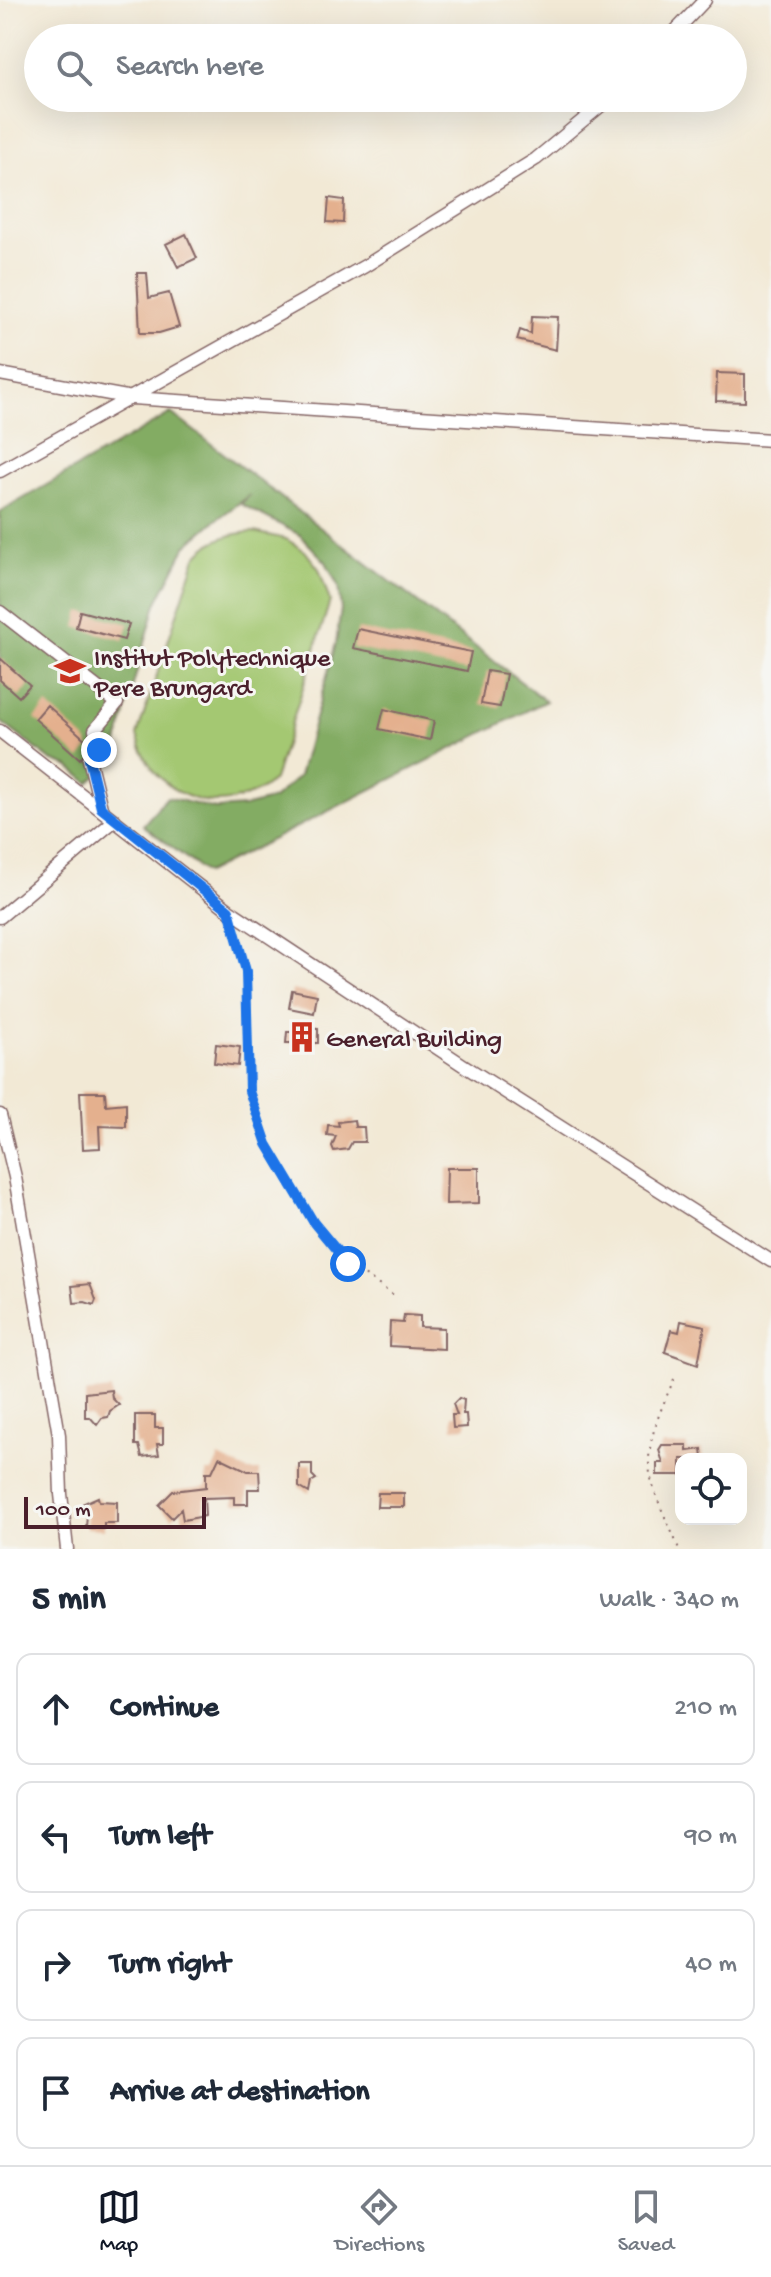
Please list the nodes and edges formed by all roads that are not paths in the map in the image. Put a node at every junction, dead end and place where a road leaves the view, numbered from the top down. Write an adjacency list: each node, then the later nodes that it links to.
1 (705, 0): 2 (street)
2 (682, 24)
3 (592, 112): 5 (street)
4 (0, 374): 5 (street)
5 (132, 398): 6 (street); 7 (street)
6 (771, 440)
7 (0, 471)
8 (0, 612): 10 (street)
9 (0, 731): 10 (street)
10 (101, 808): 11 (street)
11 (115, 820): 12 (street); 14 (street)
12 (0, 917)
13 (0, 1115): 15 (street)
14 (771, 1261)
15 (67, 1549)

